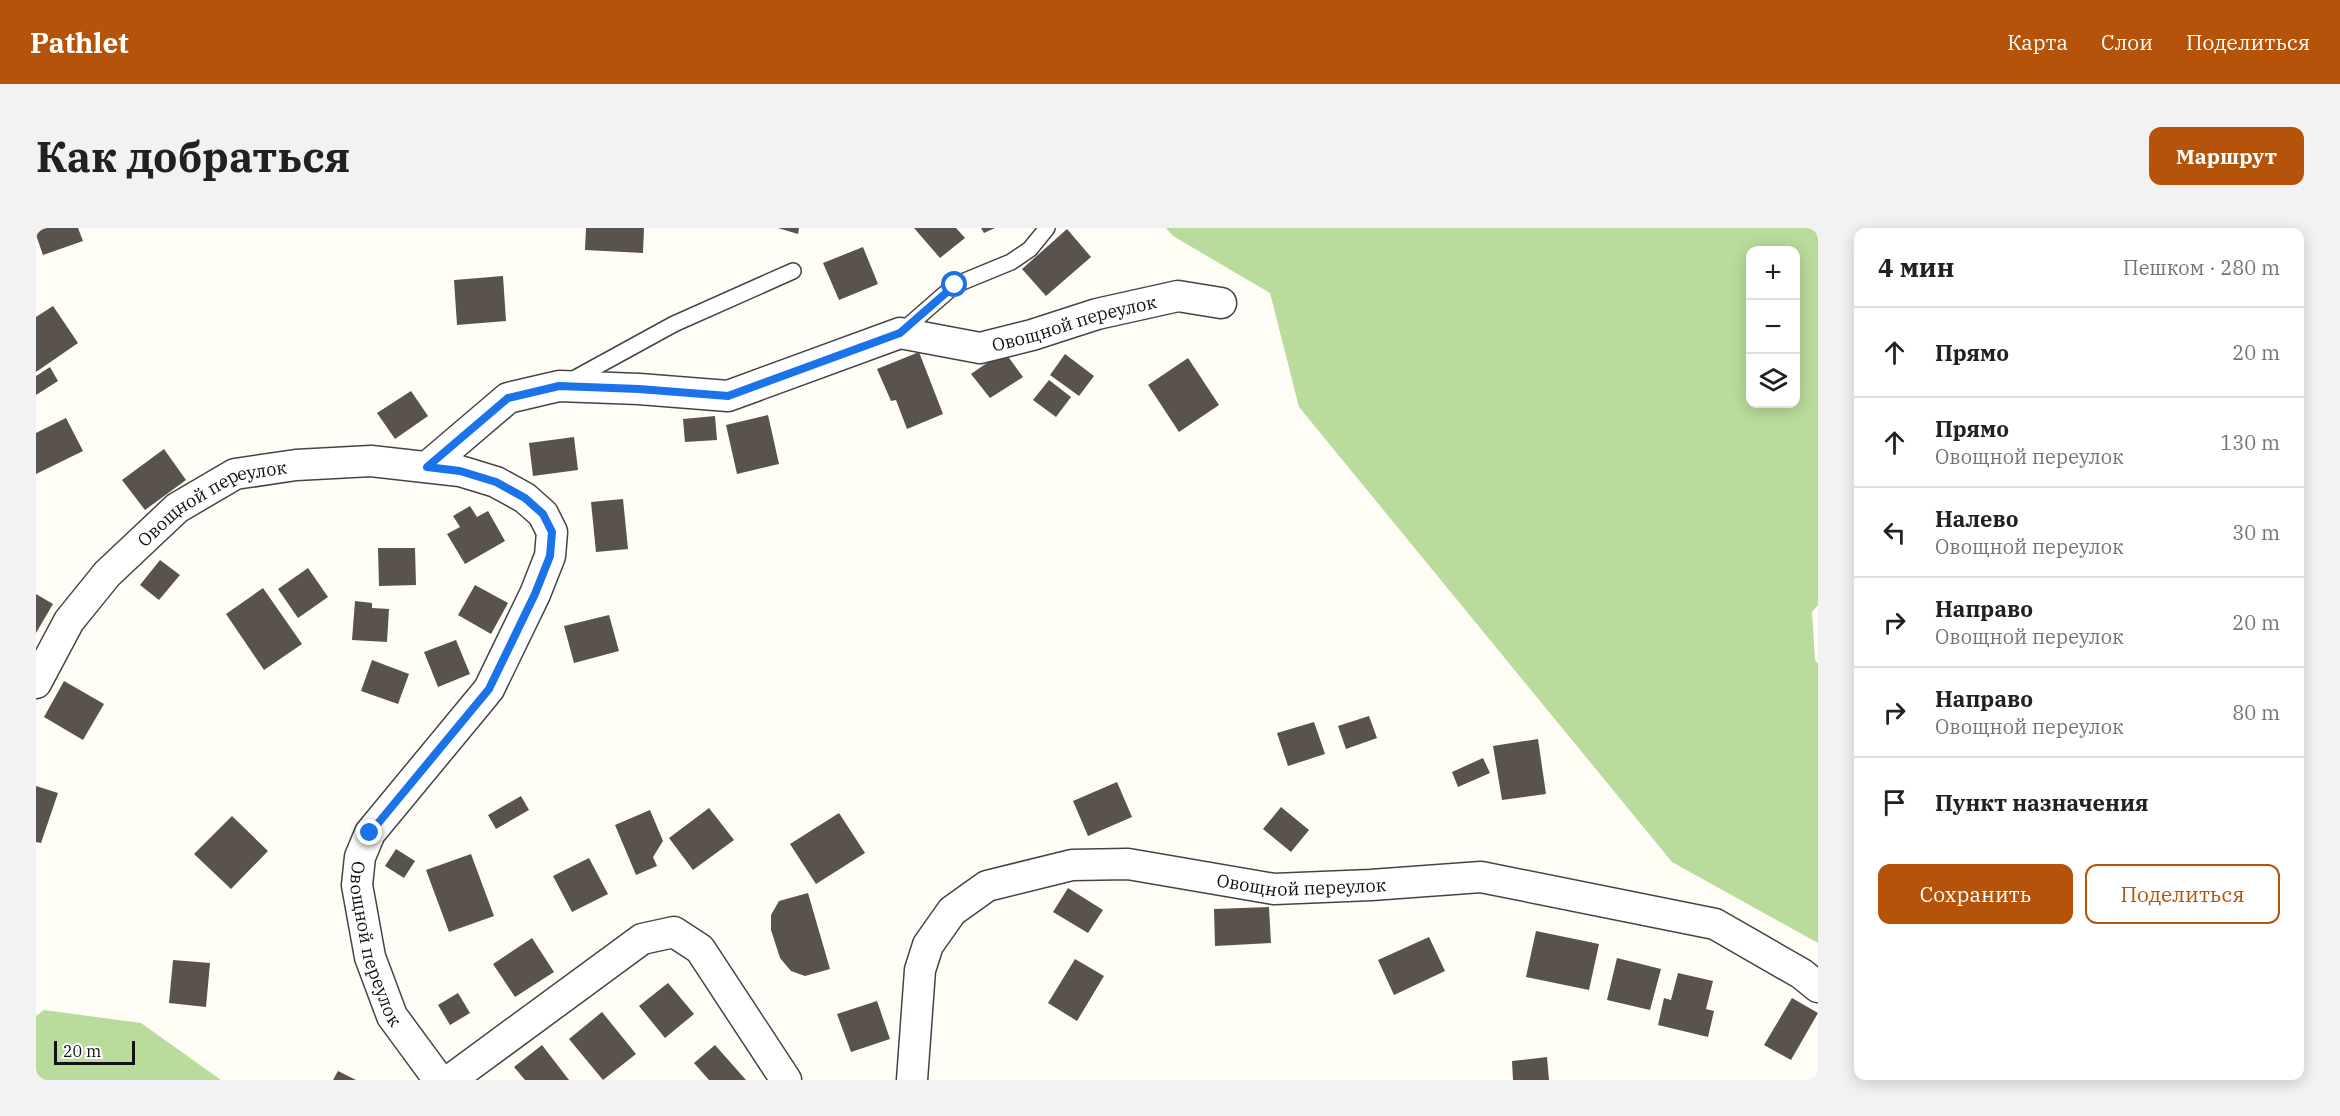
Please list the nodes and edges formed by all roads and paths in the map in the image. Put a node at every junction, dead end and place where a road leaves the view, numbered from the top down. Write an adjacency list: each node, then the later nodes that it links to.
1 (1047, 228): 4 (lane)
2 (793, 271): 5 (lane)
3 (1221, 303): 4 (street, Овощной переулок)
4 (900, 333): 5 (street)
5 (559, 386): 6 (street)
6 (427, 467): 7 (street, Овощной переулок); 9 (street, Овощной переулок)
7 (36, 683)
8 (1818, 987): 12 (street, Овощной переулок)
9 (439, 1080)
10 (450, 1080): 11 (street)
11 (786, 1080)
12 (912, 1080)

